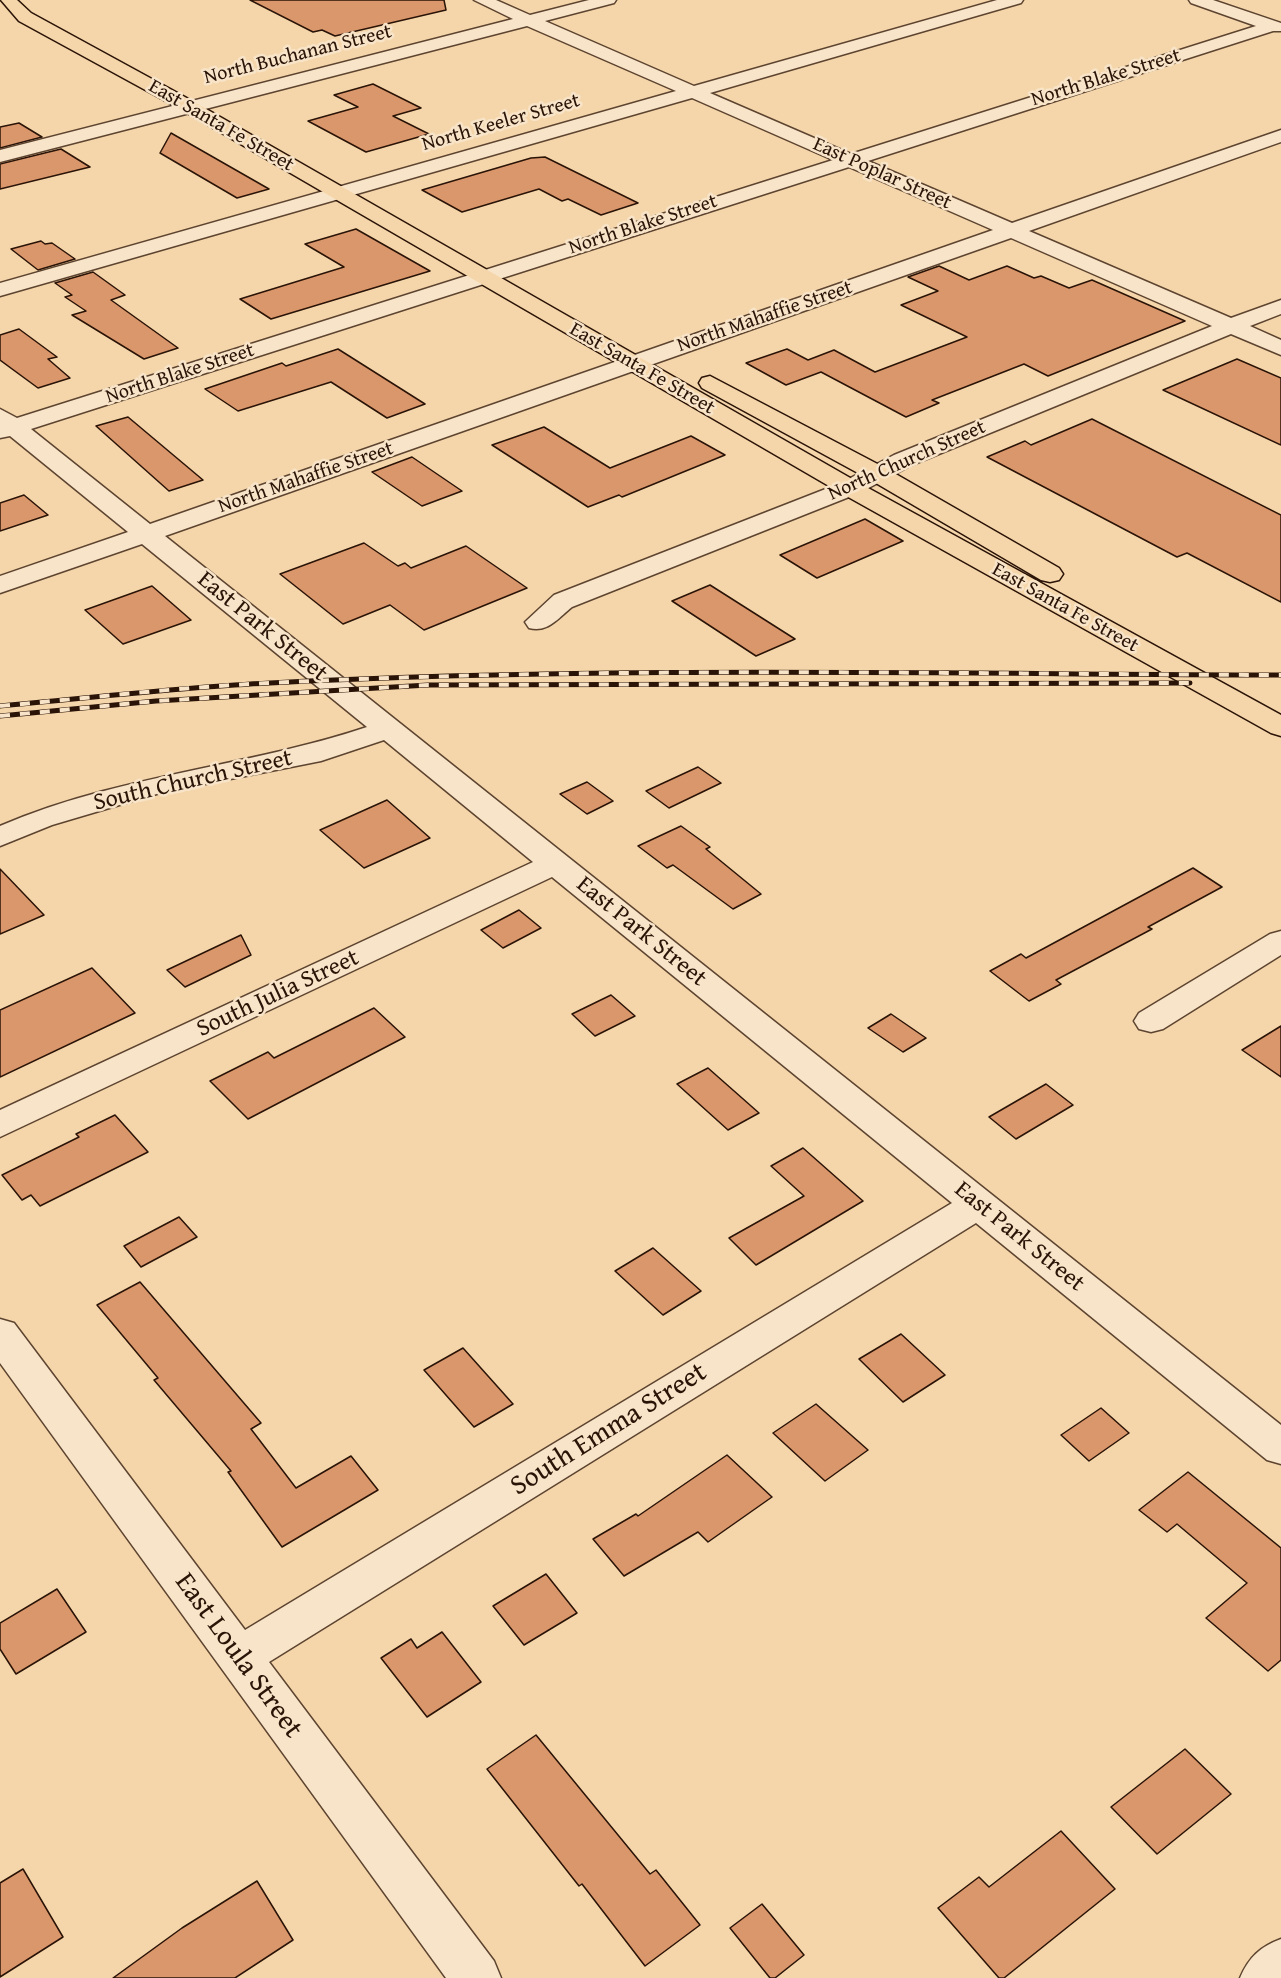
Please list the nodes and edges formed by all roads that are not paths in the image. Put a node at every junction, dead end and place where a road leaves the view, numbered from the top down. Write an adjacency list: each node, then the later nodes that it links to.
1 (482, 0): 6 (street, East Poplar Street)
2 (608, 0): 6 (street, North Buchanan Street)
3 (1015, 0): 8 (street, North Keeler Street)
4 (1197, 0): 7 (street)
5 (8, 1): 9 (main road, East Santa Fe Street); 10 (main road, East Santa Fe Street)
6 (528, 21): 8 (street, East Poplar Street); 9 (street, North Buchanan Street)
7 (1277, 27): 13 (street, North Blake Street)
8 (692, 92): 13 (street, East Poplar Street); 14 (street, North Keeler Street)
9 (211, 100): 10 (street, North Buchanan Street); 14 (main road, East Santa Fe Street)
10 (188, 106): 12 (street, North Buchanan Street); 15 (main road, East Santa Fe Street)
11 (1281, 136): 16 (street, North Mahaffie Street)
12 (0, 156)
13 (849, 159): 16 (street, East Poplar Street); 17 (street, North Blake Street)
14 (364, 186): 15 (street, North Keeler Street); 17 (main road, East Santa Fe Street)
15 (338, 194): 18 (main road, East Santa Fe Street); 19 (street, North Keeler Street)
16 (1012, 231): 21 (street, East Poplar Street); 23 (street, North Mahaffie Street)
17 (507, 269): 18 (street, North Blake Street); 23 (main road, East Santa Fe Street)
18 (483, 277): 24 (main road, East Santa Fe Street); 25 (street, North Blake Street)
19 (0, 290)
20 (1281, 306): 21 (street, North Church Street)
21 (1232, 326): 22 (street, East Poplar Street); 26 (street, North Church Street)
22 (1281, 348)
23 (658, 354): 24 (street, North Mahaffie Street); 26 (main road, East Santa Fe Street)
24 (633, 363): 27 (main road, East Santa Fe Street); 28 (street, North Mahaffie Street)
25 (4, 425): 28 (street, East Park Street)
26 (878, 474): 27 (street, North Church Street); 29 (main road, East Santa Fe Street)
27 (850, 488): 32 (street, North Church Street); 34 (main road, East Santa Fe Street)
28 (147, 533): 30 (street, North Mahaffie Street); 35 (street, East Park Street)
29 (1067, 583)
30 (0, 585)
31 (1108, 606): 33 (main road, East Santa Fe Street)
32 (538, 622)
33 (1281, 704)
34 (1281, 727)
35 (387, 730): 36 (street, South Church Street); 37 (street, East Park Street)
36 (0, 837)
37 (555, 864): 40 (street, South Julia Street); 41 (street, East Park Street)
38 (1281, 941): 39 (street)
39 (1151, 1021)
40 (0, 1125)
41 (979, 1204): 43 (street, East Park Street); 44 (street, South Emma Street)
42 (0, 1334): 44 (street, East Loula Street)
43 (1281, 1448)
44 (239, 1657): 46 (street, East Loula Street)
45 (1281, 1963): 47 (street)
46 (476, 1978)
47 (1265, 1978)

